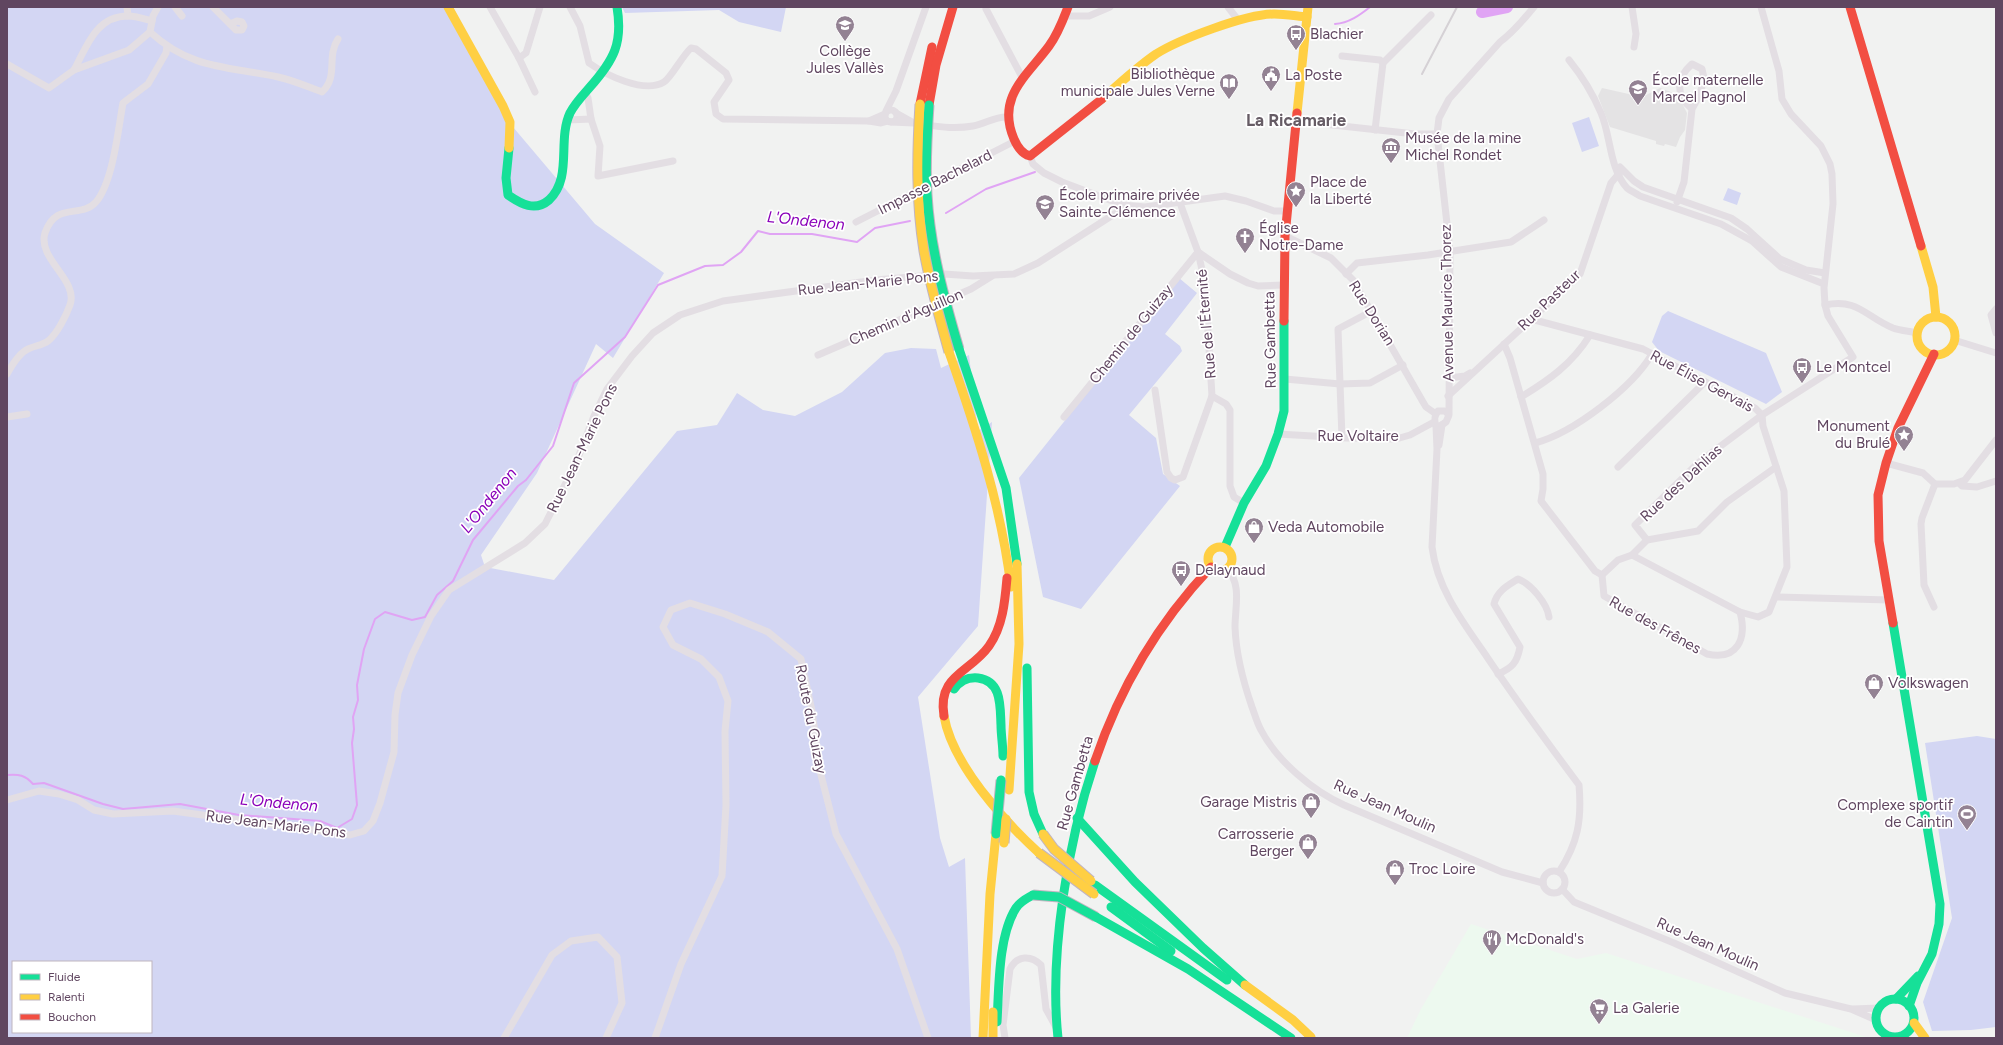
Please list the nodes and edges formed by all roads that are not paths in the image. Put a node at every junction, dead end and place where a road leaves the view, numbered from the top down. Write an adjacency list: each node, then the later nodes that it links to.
1 (128, 7): 24 (street)
2 (158, 7): 29 (street)
3 (176, 7): 25 (street)
4 (213, 7): 30 (street)
5 (448, 7): 52 (main road)
6 (490, 7): 36 (street)
7 (540, 7): 36 (street)
8 (570, 7): 41 (street)
9 (617, 7): 41 (main road)
10 (926, 7): 43 (street)
11 (944, 7): 46 (main road)
12 (953, 7): 46 (main road)
13 (1068, 7): 26 (main road)
14 (1110, 7): 26 (street)
15 (1228, 7): 28 (street)
16 (1308, 7): 27 (main road, Rue Gambetta)
17 (1534, 7): 56 (street, Avenue Maurice Thorez)
18 (1632, 7): 34 (street)
19 (1761, 7): 71 (street)
20 (1850, 7): 79 (main road)
21 (986, 9): 42 (street)
22 (1272, 10): 27 (main road); 28 (main road)
23 (1430, 15): 38 (street)
24 (128, 16): 29 (street); 40 (street)
25 (182, 16)
26 (1064, 16): 42 (main road)
27 (1307, 17): 53 (main road, Rue Gambetta)
28 (1238, 20): 58 (main road)
29 (152, 21): 31 (street)
30 (230, 24)
31 (150, 32): 33 (street); 40 (street)
32 (338, 38): 33 (street)
33 (167, 46): 93 (street)
34 (1634, 47)
35 (1342, 56): 38 (street)
36 (519, 58): 44 (street)
37 (1569, 60): 60 (street)
38 (1383, 63): 55 (street)
39 (7, 64): 40 (street)
40 (74, 70)
41 (603, 71): 45 (main road); 49 (street)
42 (1022, 77): 50 (main road)
43 (896, 91): 48 (street); 49 (street)
44 (535, 92)
45 (585, 92): 51 (street); 52 (main road)
46 (925, 105): 123 (main road, bridge); 130 (main road, bridge)
47 (1692, 109): 47 (street); 61 (street)
48 (896, 112): 49 (street); 49 (street); 54 (street)
49 (888, 117): 54 (street)
50 (1006, 117): 54 (street); 57 (main road)
51 (591, 119): 52 (street); 59 (street)
52 (568, 120)
53 (1296, 121): 55 (street); 65 (main road, Rue Gambetta)
54 (914, 123)
55 (1374, 130): 56 (street)
56 (1437, 134): 69 (street, Avenue Maurice Thorez)
57 (1015, 141): 58 (main road); 67 (street, Impasse Bachelard)
58 (1030, 156): 63 (street)
59 (673, 161)
60 (1620, 172): 61 (street); 64 (street); 80 (street, Rue Pasteur)
61 (1678, 199): 64 (street); 71 (street)
62 (1180, 203): 63 (street); 65 (street); 70 (street, Rue de l'Éternité)
63 (1123, 205): 73 (street, Rue Jean-Marie Pons)
64 (1675, 208): 74 (street)
65 (1287, 211): 68 (main road, Rue Gambetta)
66 (1544, 220): 69 (street)
67 (856, 222)
68 (1285, 236): 72 (street, Rue Dorian); 75 (main road, Rue Gambetta)
69 (1450, 251): 72 (street); 94 (street, Avenue Maurice Thorez)
70 (1198, 252): 75 (street); 99 (street, Rue de l'Éternité); 107 (street, Chemin de Guizay)
71 (1826, 273): 74 (street)
72 (1346, 274): 78 (street, Rue Dorian)
73 (992, 276): 90 (street, Chemin d'Aguillon); 135 (street, Rue Jean-Marie Pons)
74 (1824, 284): 76 (street)
75 (1283, 285): 95 (main road, Rue Gambetta)
76 (1825, 305): 82 (street); 105 (street)
77 (1996, 309): 81 (street)
78 (1370, 312): 91 (street, Rue Dorian); 97 (street)
79 (1936, 317): 82 (main road); 85 (main road)
80 (1531, 319): 84 (street, Rue Élise Gervais); 86 (street, Rue Pasteur)
81 (1994, 321): 83 (street)
82 (1918, 333): 89 (main road)
83 (1996, 333)
84 (1590, 335): 88 (street, Rue Élise Gervais); 101 (street)
85 (1954, 340): 87 (street); 89 (main road)
86 (1504, 344): 92 (street, Rue Pasteur); 101 (street)
87 (1996, 353)
88 (1652, 354): 96 (street, Rue Élise Gervais); 112 (street)
89 (1934, 354): 113 (main road)
90 (818, 355)
91 (1403, 365): 97 (street); 102 (street, Rue Dorian)
92 (1476, 369): 94 (street, Rue Pasteur); 100 (street, Rue Pasteur)
93 (7, 374)
94 (1449, 378): 100 (street, Avenue Maurice Thorez)
95 (1285, 379): 97 (street); 109 (main road, Rue Gambetta)
96 (1705, 382): 105 (street, Rue Élise Gervais); 114 (street)
97 (1340, 384): 110 (street)
98 (1156, 390): 99 (street, Rue de l'Éternité)
99 (1212, 396): 119 (street, Rue de l'Éternité)
100 (1448, 396): 102 (street, Avenue Maurice Thorez); 103 (street, Avenue Maurice Thorez)
101 (1521, 397): 112 (street)
102 (1439, 412): 103 (street); 108 (street, Avenue Maurice Thorez)
103 (1449, 413): 108 (street)
104 (27, 414): 106 (street)
105 (1762, 414): 115 (street, Rue Élise Gervais); 120 (street, Rue des Dahlias)
106 (7, 417)
107 (1064, 417)
108 (1437, 424): 110 (street, Rue Voltaire); 133 (street, Avenue Maurice Thorez)
109 (1278, 434): 110 (street, Rue Voltaire); 119 (main road, Rue Gambetta)
110 (1342, 438)
111 (1996, 440): 117 (street)
112 (1535, 443): 126 (street)
113 (1886, 462): 118 (street); 128 (main road)
114 (1618, 467)
115 (1776, 467): 120 (street); 127 (street, Rue Élise Gervais)
116 (1996, 481): 117 (street)
117 (1959, 483): 118 (street)
118 (1935, 484): 129 (street)
119 (1244, 503): 121 (main road, Rue Gambetta)
120 (1647, 540): 122 (street)
121 (1225, 547): 124 (main road); 125 (main road)
122 (1632, 554): 126 (street); 131 (street, Rue Élise Gervais)
123 (1008, 560): 134 (main road); 137 (main road)
124 (1211, 567): 125 (main road); 136 (main road, Rue Gambetta)
125 (1227, 569): 140 (street, Rue Jean Moulin)
126 (1602, 575): 131 (street, Rue des Frênes)
127 (1776, 597): 128 (street); 131 (street, Rue Élise Gervais)
128 (1889, 600): 142 (main road)
129 (1934, 607)
130 (1021, 612): 139 (main road, bridge); 157 (main road, bridge)
131 (1740, 612)
132 (1549, 617): 133 (street)
133 (1498, 674): 138 (street, Avenue Maurice Thorez)
134 (1003, 756): 137 (main road); 156 (main road, bridge)
135 (7, 800)
136 (1077, 818): 150 (main road, Rue Gambetta); 161 (main road)
137 (1040, 849): 139 (main road, bridge); 143 (main road, bridge)
138 (1559, 872): 140 (street); 141 (street)
139 (1093, 883): 161 (main road)
140 (1543, 883): 141 (street)
141 (1562, 889): 147 (street, Rue Jean Moulin)
142 (1924, 971): 144 (main road); 145 (main road)
143 (1222, 991): 158 (main road, bridge); 160 (main road)
144 (1896, 999): 145 (main road); 146 (main road)
145 (1909, 1006): 149 (main road)
146 (1879, 1008): 147 (street, Rue Jean Moulin); 148 (main road)
147 (1851, 1009): 148 (street, Rue Jean Moulin)
148 (1876, 1020): 151 (main road)
149 (1914, 1023): 151 (main road); 163 (main road)
150 (1057, 1033): 159 (street)
151 (1904, 1035): 162 (main road)
152 (504, 1038): 153 (street)
153 (606, 1038)
154 (655, 1038): 155 (street, Route du Guizay)
155 (928, 1038)
156 (983, 1038)
157 (993, 1038)
158 (997, 1038)
159 (1005, 1038)
160 (1291, 1038)
161 (1312, 1038)
162 (1914, 1038)
163 (1925, 1038)

